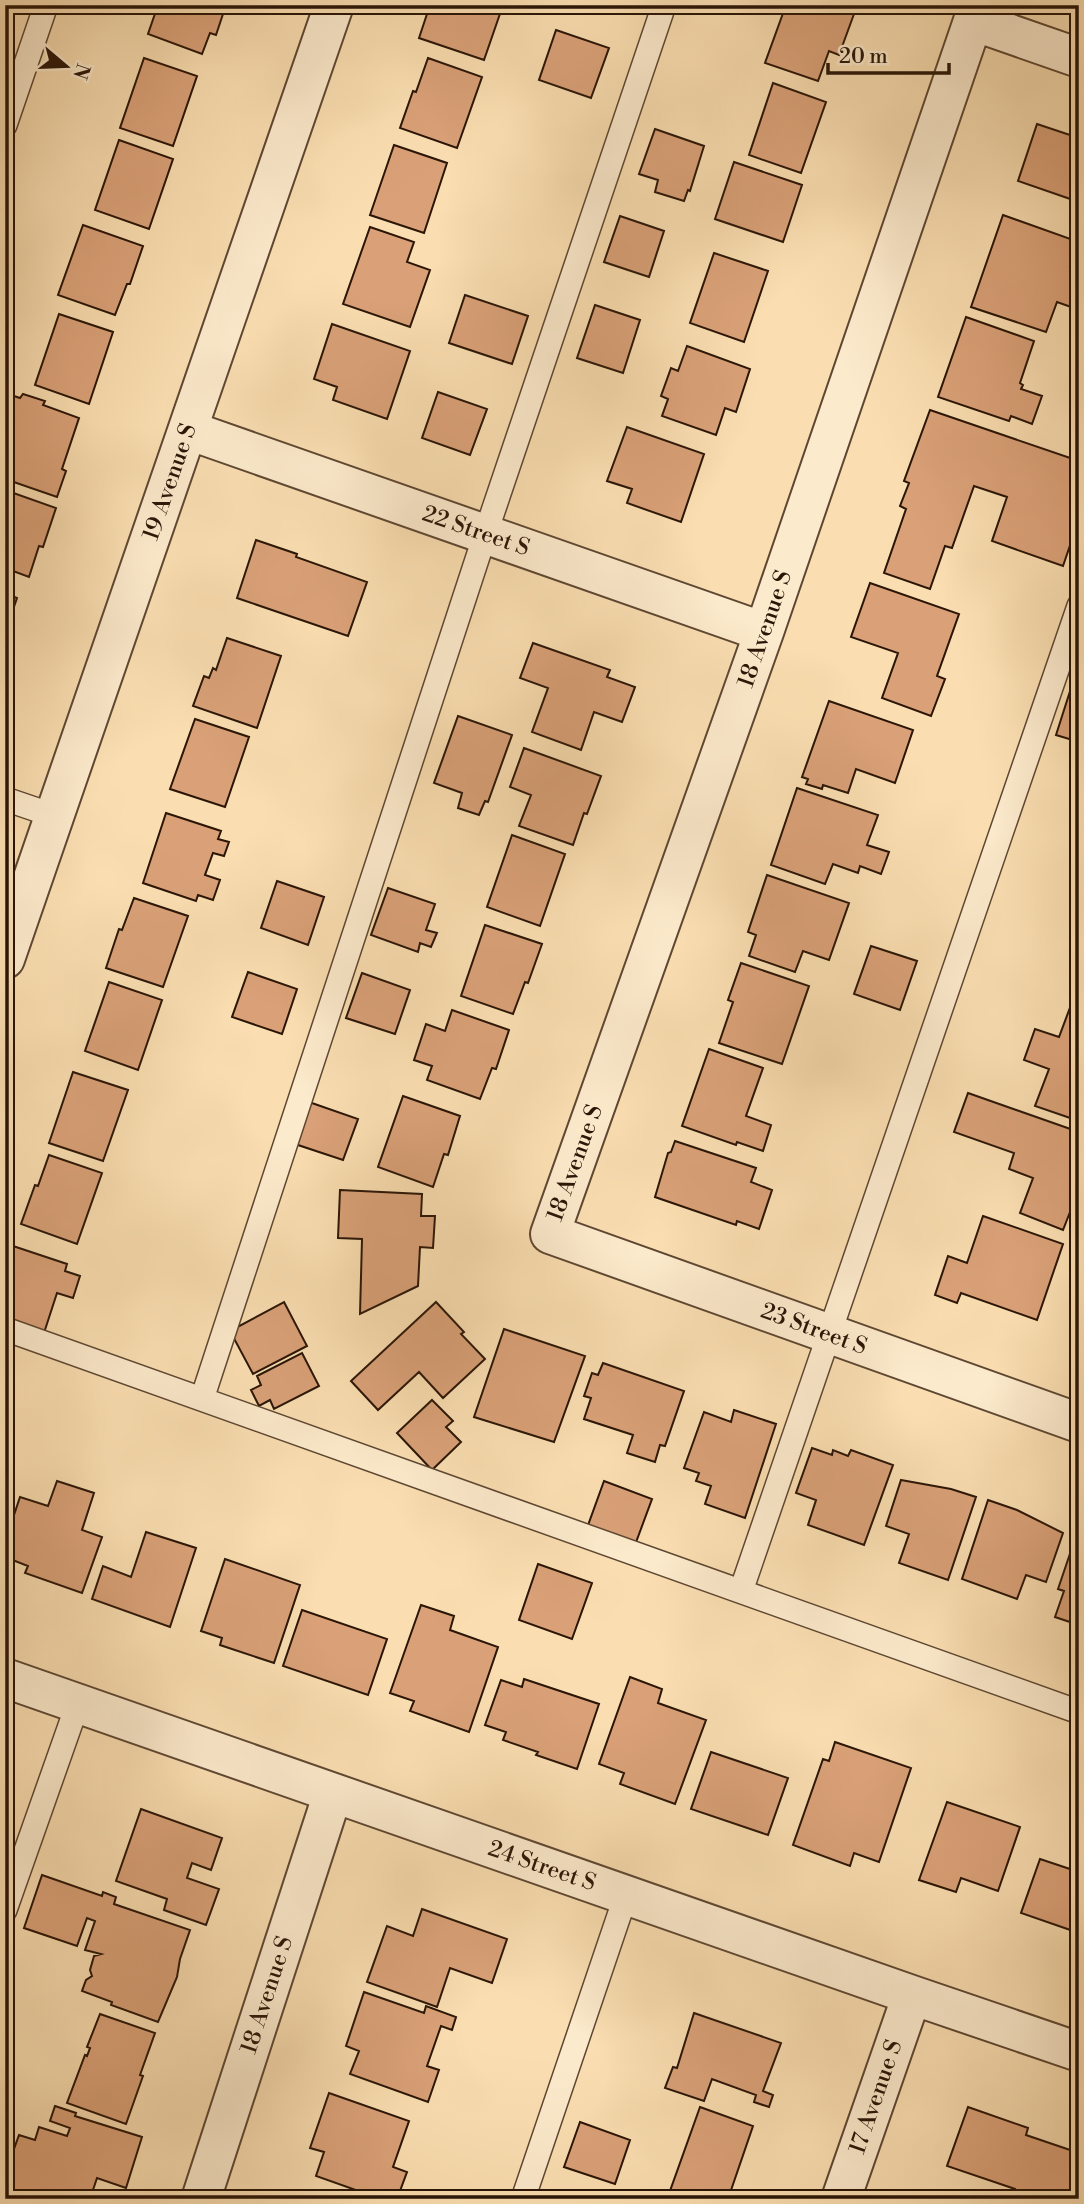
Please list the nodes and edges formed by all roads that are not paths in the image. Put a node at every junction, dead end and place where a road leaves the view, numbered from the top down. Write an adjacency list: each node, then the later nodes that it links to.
1 (46, 5): 5 (lane)
2 (334, 5): 6 (street, 19 Avenue S)
3 (664, 5): 7 (lane)
4 (1079, 58): 9 (street, 18 Avenue S)
5 (5, 124)
6 (188, 430): 7 (street, 22 Street S); 11 (street, 19 Avenue S)
7 (485, 535): 9 (street, 22 Street S); 16 (lane)
8 (1079, 606): 15 (lane)
9 (764, 632): 13 (street, 18 Avenue S)
10 (5, 799): 11 (lane)
11 (55, 816): 12 (street, 19 Avenue S)
12 (5, 959)
13 (550, 1234): 15 (street, 23 Street S)
14 (5, 1329): 16 (lane)
15 (829, 1334): 17 (street, 23 Street S); 18 (lane)
16 (202, 1399): 18 (lane)
17 (1079, 1423)
18 (741, 1591): 21 (lane)
19 (5, 1678): 20 (street, 24 Street S)
20 (78, 1703): 22 (street, 24 Street S); 24 (lane)
21 (1079, 1712)
22 (333, 1793): 23 (street, 24 Street S); 27 (street, 18 Avenue S)
23 (626, 1895): 25 (street, 24 Street S); 28 (lane)
24 (5, 1910)
25 (912, 1995): 26 (street, 24 Street S); 29 (street, 17 Avenue S)
26 (1079, 2052)
27 (202, 2198)
28 (523, 2199)
29 (841, 2199)

